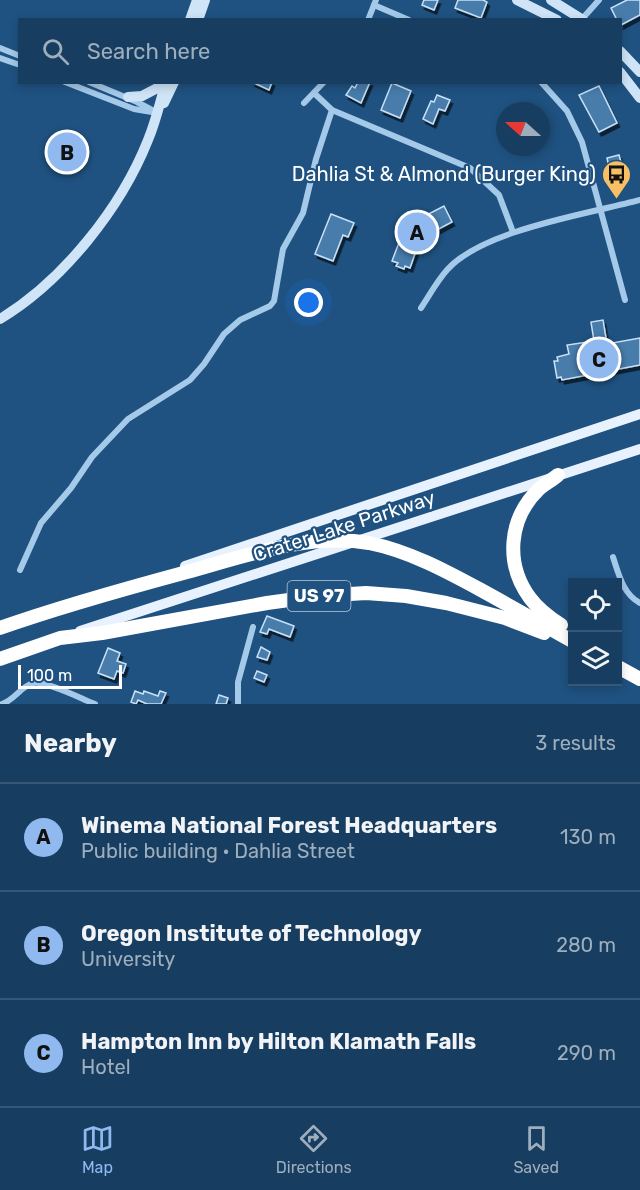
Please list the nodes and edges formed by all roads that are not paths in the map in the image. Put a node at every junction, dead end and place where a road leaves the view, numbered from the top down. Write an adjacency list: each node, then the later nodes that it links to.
1 (197, 0): 7 (street)
2 (205, 0): 8 (street)
3 (517, 0): 11 (street)
4 (551, 0): 12 (street)
5 (599, 0): 13 (street)
6 (375, 2): 9 (street); 10 (street)
7 (191, 18)
8 (199, 18)
9 (369, 18)
10 (405, 18)
11 (553, 18)
12 (581, 18)
13 (584, 18)
14 (0, 48): 16 (street)
15 (622, 52): 19 (street)
16 (18, 55)
17 (0, 58): 18 (street)
18 (18, 64)
19 (640, 72)
20 (622, 73): 29 (street)
21 (70, 84): 32 (street)
22 (94, 84): 28 (street)
23 (166, 84): 28 (street)
24 (168, 84): 32 (street)
25 (322, 84): 27 (street)
26 (543, 84): 34 (street)
27 (314, 93): 30 (street); 31 (street)
28 (128, 98): 32 (street)
29 (640, 98)
30 (304, 103)
31 (332, 110): 35 (street); 43 (street)
32 (158, 113): 38 (street)
33 (640, 200): 34 (street)
34 (601, 210): 35 (street); 36 (street)
35 (513, 232): 37 (street)
36 (625, 300)
37 (421, 308)
38 (0, 319)
39 (640, 414): 44 (main road, Crater Lake Parkway)
40 (640, 449): 41 (main road, Crater Lake Parkway)
41 (558, 475): 48 (highway); 49 (main road, Crater Lake Parkway)
42 (613, 557): 45 (street)
43 (20, 570)
44 (105, 594): 47 (highway); 50 (highway)
45 (640, 603)
46 (252, 627): 57 (street)
47 (0, 628)
48 (570, 632)
49 (60, 638): 51 (highway, US 97); 52 (highway, US 97)
50 (568, 638)
51 (568, 644)
52 (0, 659)
53 (622, 669): 54 (highway)
54 (640, 679)
55 (2, 704): 56 (street)
56 (95, 704)
57 (238, 704)

